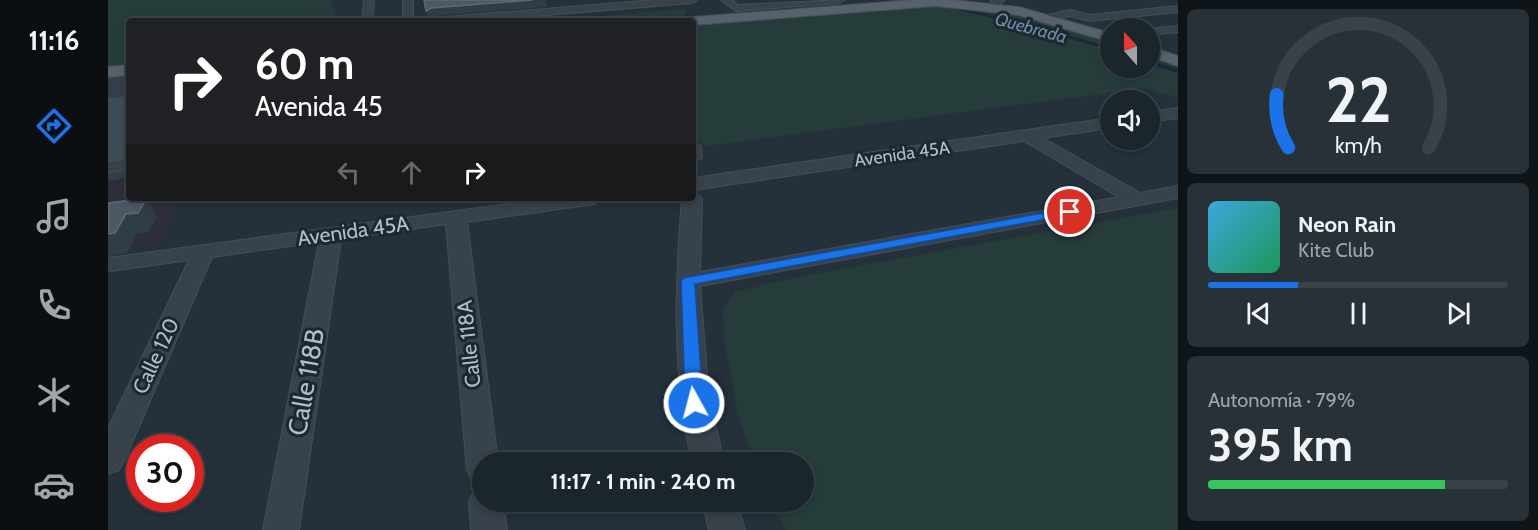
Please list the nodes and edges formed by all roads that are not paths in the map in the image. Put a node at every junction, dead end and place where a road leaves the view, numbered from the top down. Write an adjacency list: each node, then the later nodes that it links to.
1 (369, 0): 20 (street)
2 (408, 0): 21 (street)
3 (522, 0): 15 (street)
4 (565, 0): 14 (street)
5 (693, 0): 6 (street); 10 (street); 22 (street)
6 (703, 0)
7 (726, 0): 8 (street)
8 (839, 0)
9 (485, 2): 18 (street)
10 (606, 3): 14 (street)
11 (997, 4): 19 (main road); 23 (main road)
12 (1088, 4): 16 (street)
13 (1178, 9): 16 (street)
14 (571, 10): 15 (street)
15 (532, 13): 18 (street)
16 (1070, 13): 19 (street)
17 (449, 15): 18 (street)
18 (491, 16)
19 (1044, 17): 26 (main road)
20 (368, 18)
21 (408, 18)
22 (694, 18)
23 (696, 21)
24 (1178, 29): 25 (street)
25 (1160, 31)
26 (1100, 34)
27 (1160, 55): 28 (main road)
28 (1178, 61)
29 (126, 70): 30 (main road)
30 (108, 72)
31 (1178, 113): 32 (street)
32 (1160, 115)
33 (1100, 124): 34 (street, Avenida 45A)
34 (1026, 135): 37 (street, Avenida 45A); 39 (street)
35 (126, 164): 36 (street)
36 (108, 167)
37 (696, 184)
38 (1178, 192): 39 (street)
39 (1137, 200): 46 (street)
40 (574, 201): 42 (street, Avenida 45A)
41 (692, 201): 46 (street)
42 (456, 218): 43 (street, Avenida 45A); 47 (street, Calle 118A)
43 (331, 234): 44 (street, Avenida 45A); 52 (street, Calle 118B)
44 (204, 251): 45 (street, Avenida 45A); 49 (street, Calle 120)
45 (111, 264)
46 (688, 281): 48 (street)
47 (481, 452)
48 (705, 452)
49 (108, 460)
50 (487, 512): 53 (street)
51 (721, 512): 54 (street)
52 (281, 530)
53 (489, 530)
54 (727, 530)

